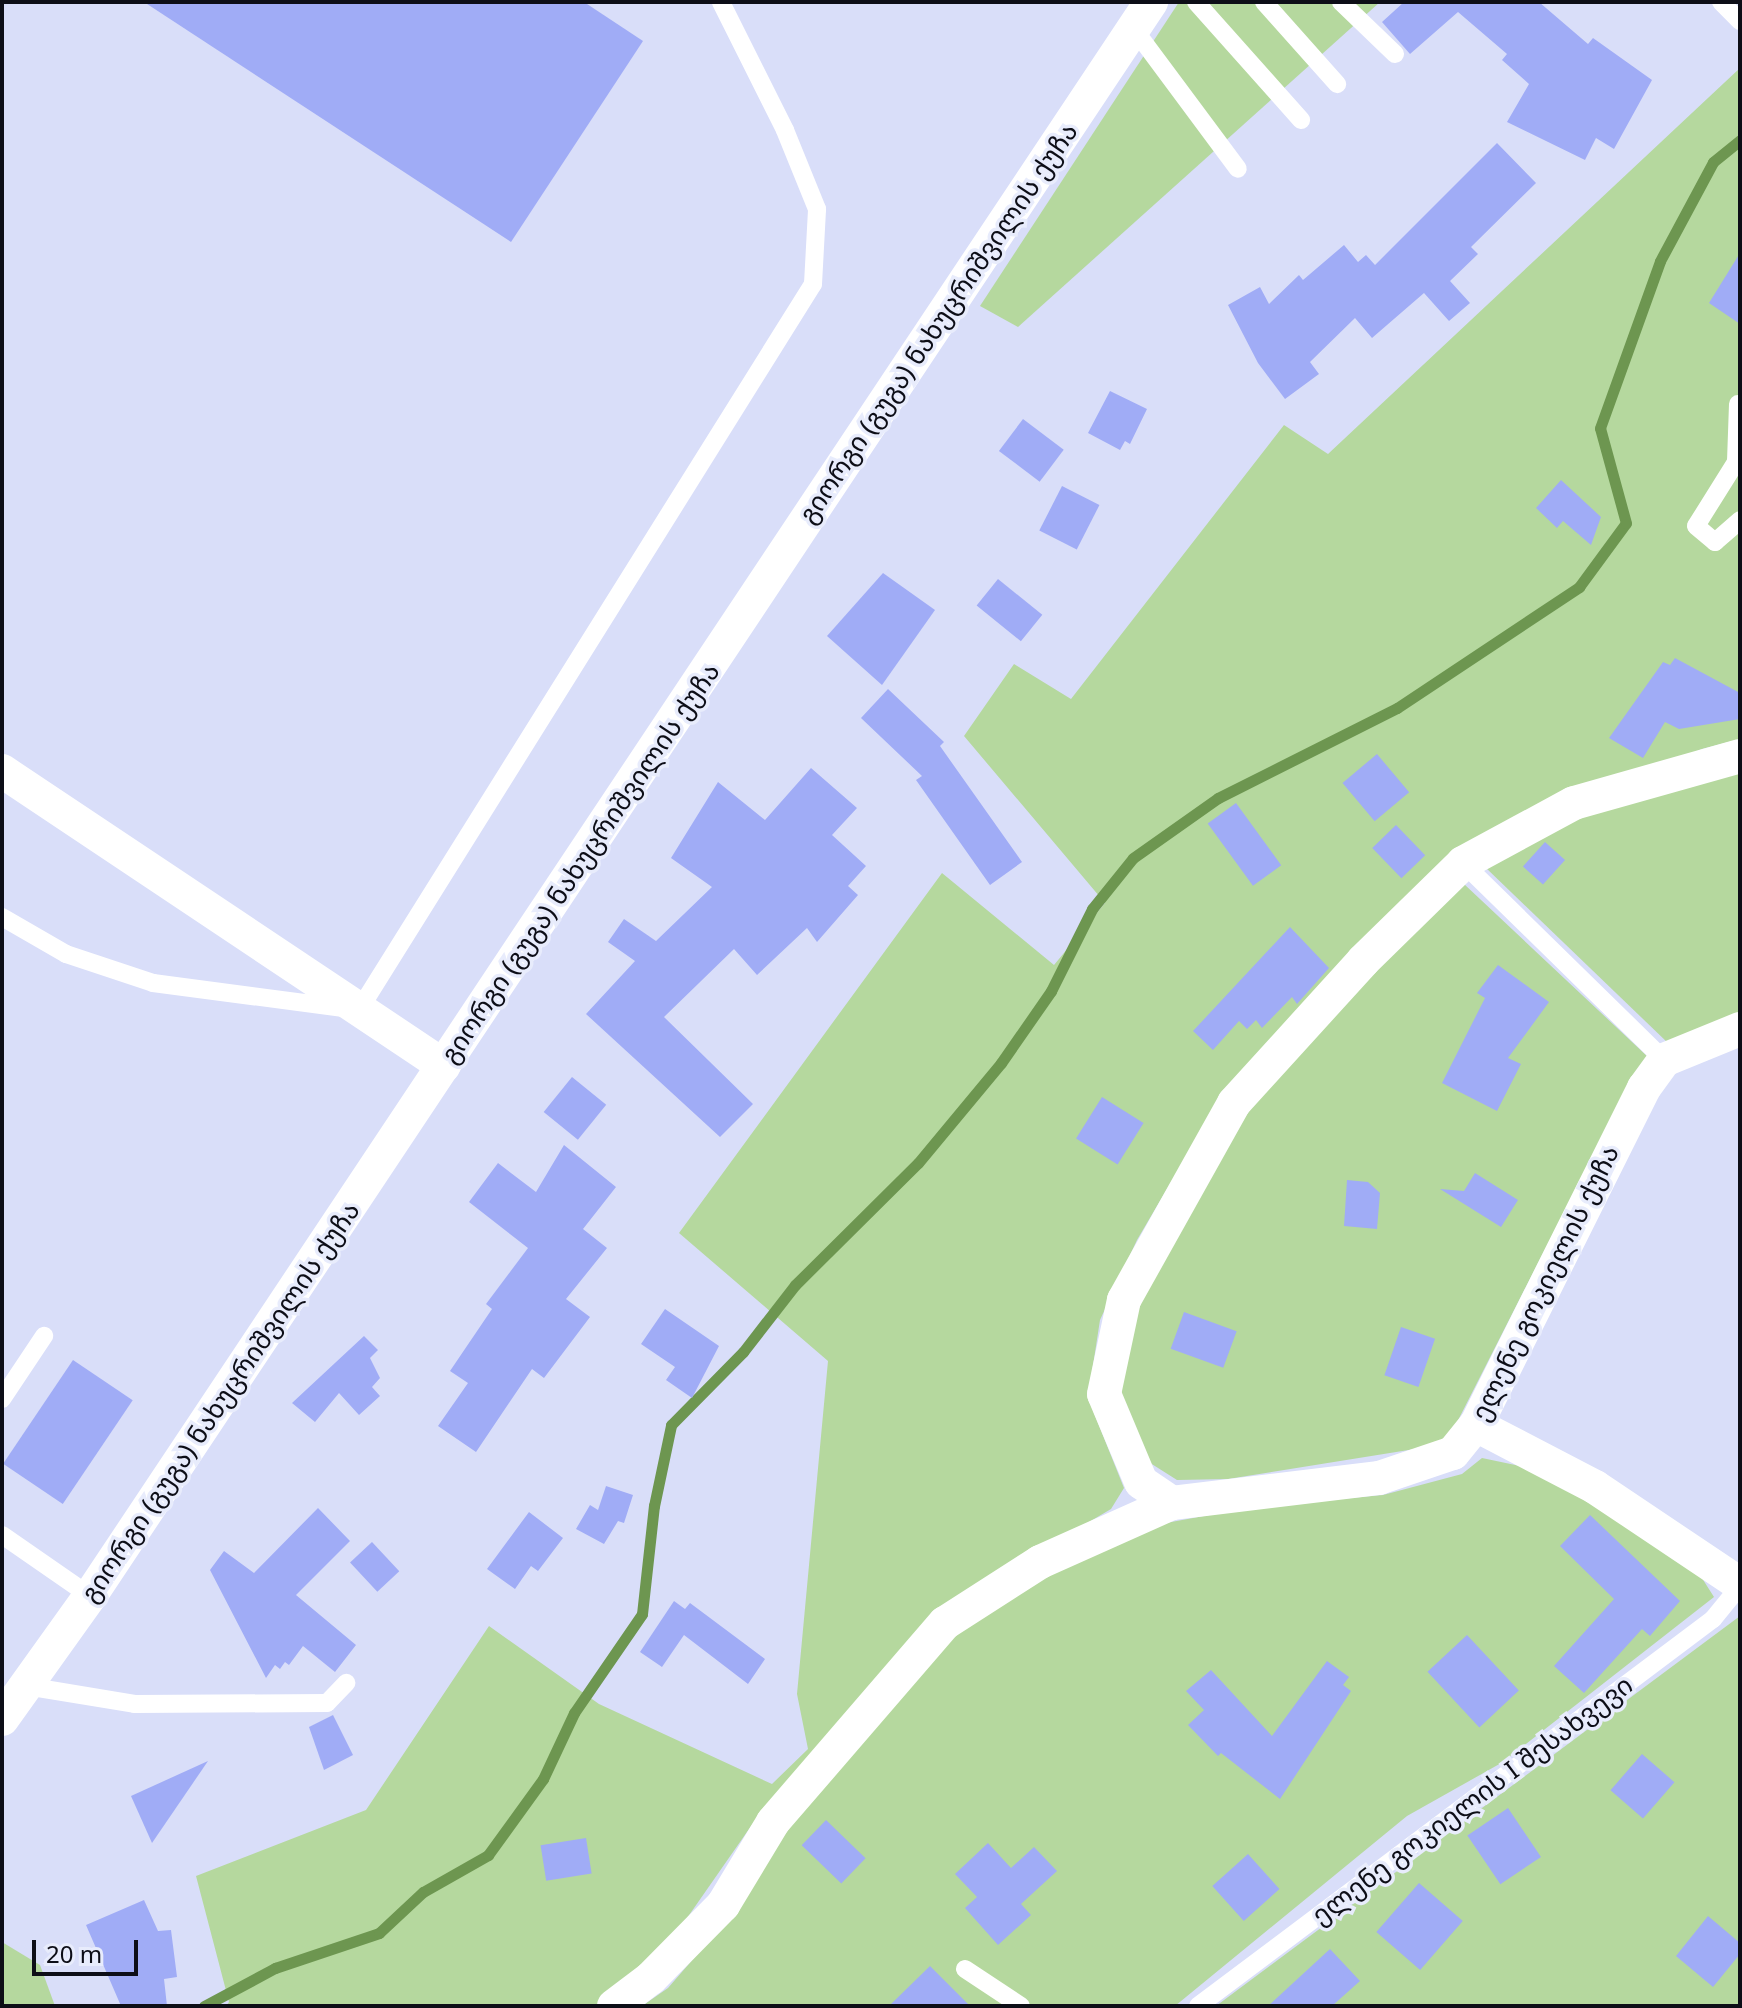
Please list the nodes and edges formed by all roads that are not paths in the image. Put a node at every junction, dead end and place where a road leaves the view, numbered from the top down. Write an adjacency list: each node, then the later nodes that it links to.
1 (721, 2): 18 (lane)
2 (1196, 2): 10 (lane)
3 (1264, 2): 9 (lane)
4 (1341, 2): 8 (lane)
5 (1721, 2): 7 (lane)
6 (1142, 15): 11 (lane); 21 (street, გიორგი (გუგა) ნახუცრიშვილის ქუჩა)
7 (1740, 21)
8 (1395, 54)
9 (1337, 84)
10 (1301, 120)
11 (1238, 169)
12 (1738, 404): 13 (lane)
13 (1740, 520)
14 (1740, 756): 16 (street)
15 (2, 771): 18 (street)
16 (1463, 863): 20 (lane); 25 (street)
17 (2, 917): 18 (lane)
18 (359, 1010): 21 (street)
19 (1740, 1029): 20 (street)
20 (1664, 1060): 24 (street, ელენე გოკიელის ქუჩა)
21 (444, 1066): 28 (street, გიორგი (გუგა) ნახუცრიშვილის ქუჩა)
22 (44, 1336): 23 (lane)
23 (2, 1399)
24 (1476, 1425): 25 (street, ელენე გოკიელის ქუჩა); 27 (street, ელენე გოკიელის I შესახვევი)
25 (1172, 1503): 33 (street, ელენე გოკიელის ქუჩა)
26 (2, 1535): 28 (lane)
27 (1740, 1585): 35 (lane, ელენე გოკიელის I შესახვევი)
28 (90, 1596): 30 (street, გიორგი (გუგა) ნახუცრიშვილის ქუჩა)
29 (346, 1683): 30 (lane)
30 (26, 1686): 31 (street, გიორგი (გუგა) ნახუცრიშვილის ქუჩა)
31 (2, 1719)
32 (965, 1969): 34 (lane)
33 (614, 2006)
34 (1021, 2006)
35 (1198, 2006)

